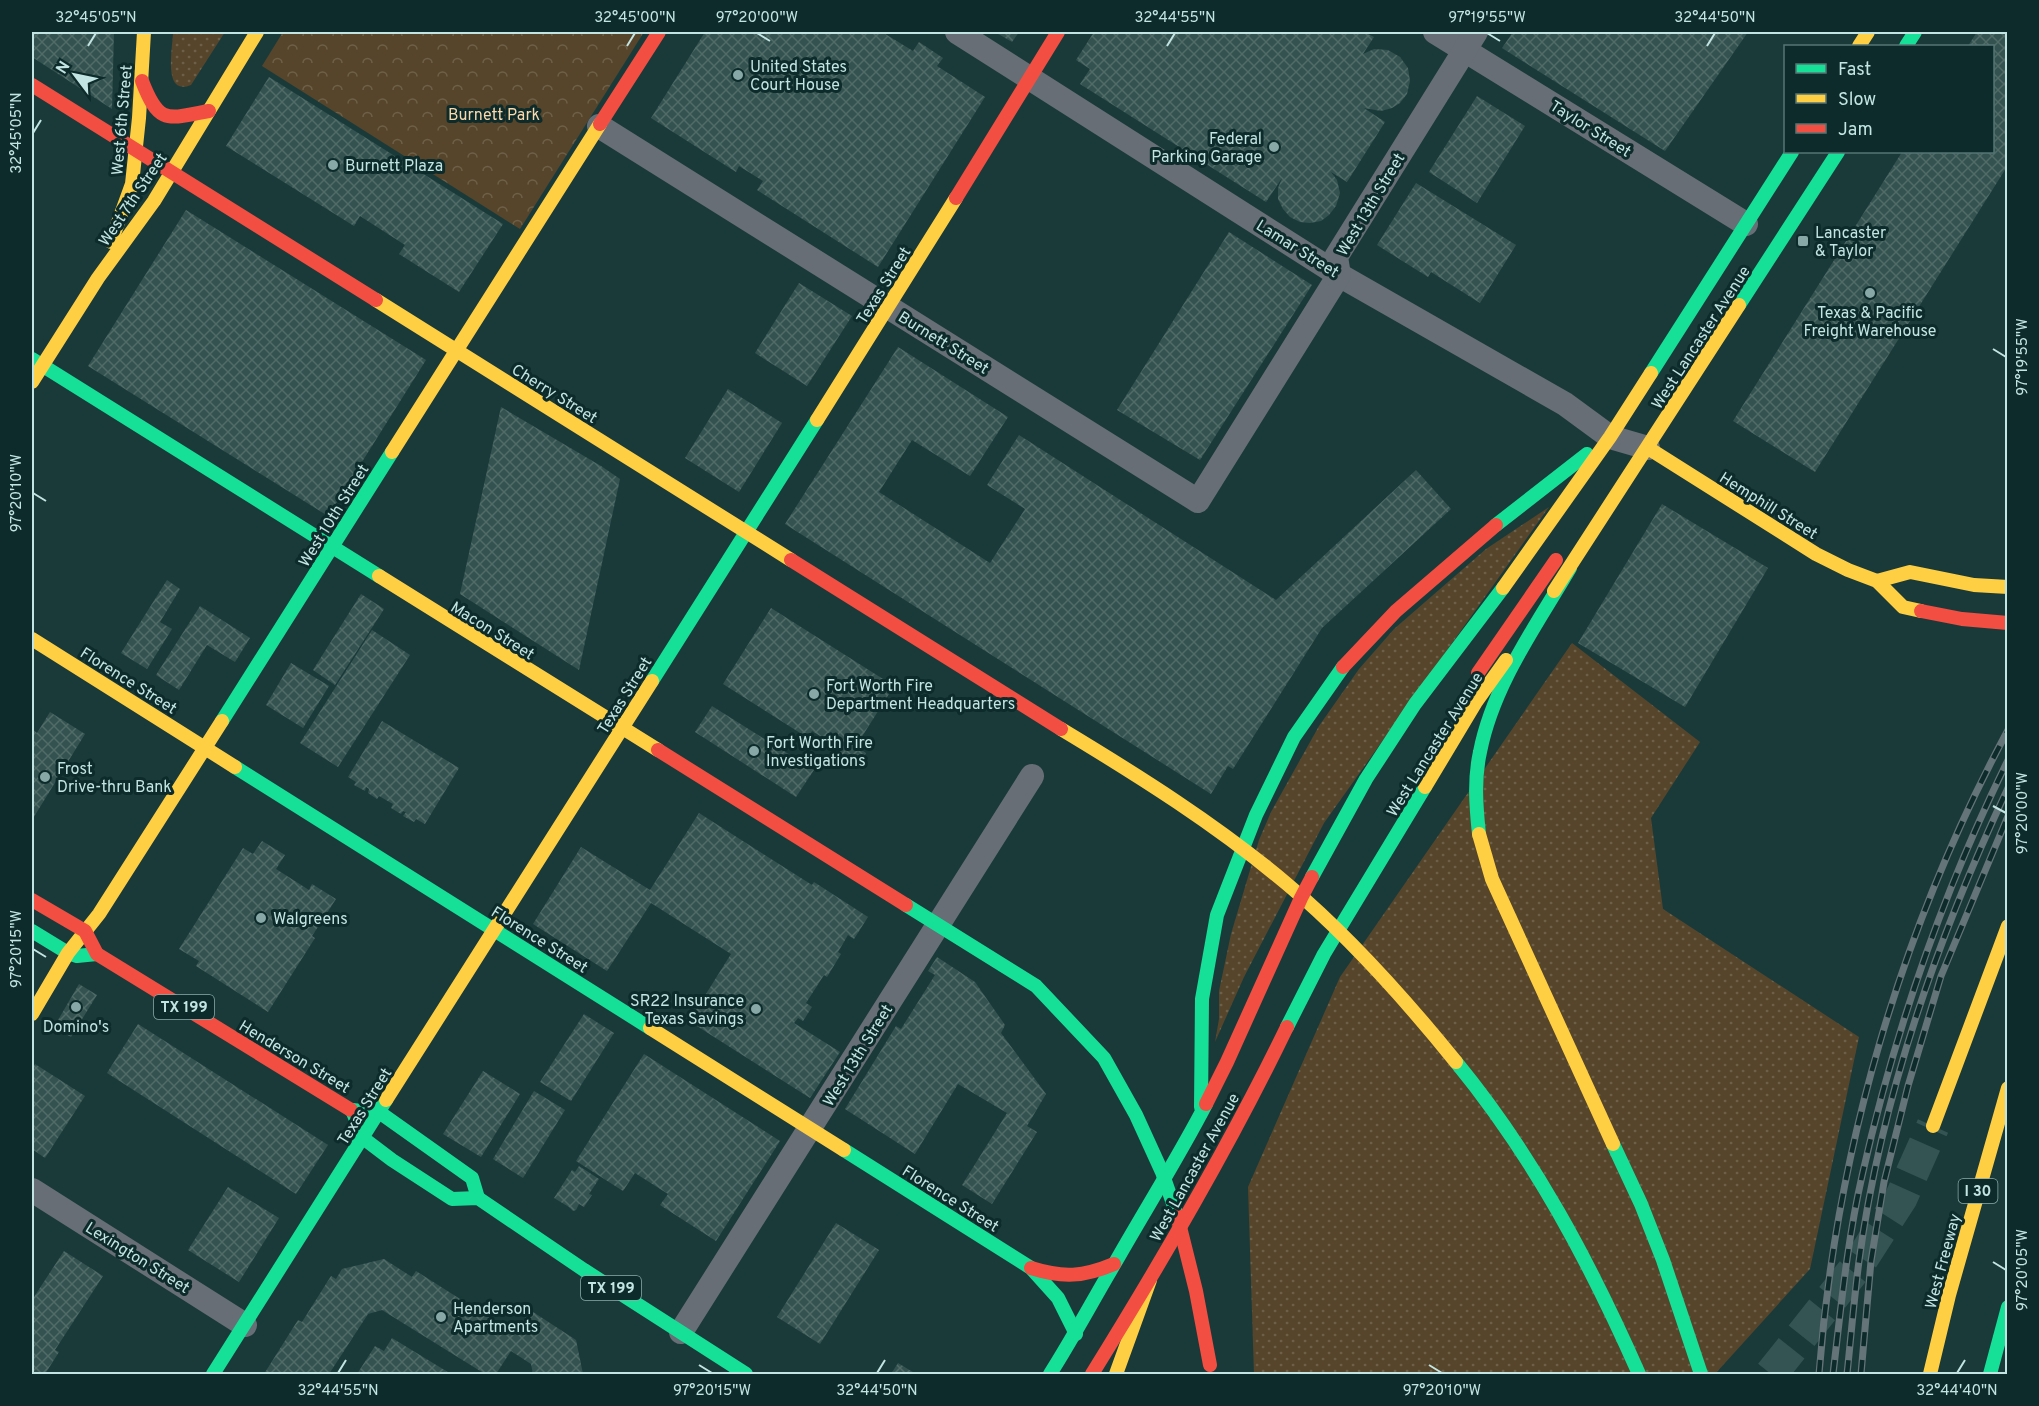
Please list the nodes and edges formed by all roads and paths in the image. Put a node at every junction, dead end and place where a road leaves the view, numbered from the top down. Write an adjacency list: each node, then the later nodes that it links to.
1 (144, 32): 13 (main road, West 6th Street)
2 (257, 32): 15 (main road, West 7th Street)
3 (659, 32): 16 (main road, West 10th Street)
4 (957, 32): 12 (street, Lamar Street)
5 (1058, 32): 12 (main road, Texas Street)
6 (1435, 32): 9 (street, Taylor Street)
7 (1868, 32): 10 (main road)
8 (1915, 32): 11 (main road)
9 (1471, 41): 21 (street, Taylor Street); 22 (street, West 13th Street)
10 (1860, 45)
11 (1907, 45)
12 (1030, 77): 22 (street, Lamar Street); 24 (main road, Texas Street)
13 (142, 81): 15 (main road); 17 (main road, West 6th Street)
14 (32, 85): 17 (main road, Cherry Street)
15 (208, 111): 20 (main road, West 7th Street)
16 (599, 126): 24 (street, Burnett Street); 25 (main road, West 10th Street)
17 (136, 150): 20 (main road, Cherry Street); 23 (main road, West 6th Street)
18 (1791, 153): 21 (main road, West Lancaster Avenue)
19 (1837, 153): 29 (main road, West Lancaster Avenue)
20 (171, 172): 23 (main road, West 7th Street); 25 (main road, Cherry Street)
21 (1746, 224): 28 (main road, West Lancaster Avenue)
22 (1339, 275): 28 (street, Lamar Street); 30 (street, West 13th Street)
23 (98, 278): 26 (main road, West 7th Street)
24 (889, 307): 30 (street, Burnett Street); 31 (main road, Texas Street)
25 (456, 351): 31 (main road, Cherry Street); 33 (main road, West 10th Street)
26 (37, 363): 27 (main road, West 7th Street); 33 (main road, Macon Street)
27 (32, 382)
28 (1611, 448): 29 (street, Lamar Street); 59 (main road); 65 (main road, West Lancaster Avenue)
29 (1648, 448): 34 (main road, West Lancaster Avenue); 35 (main road, Hemphill Street)
30 (1198, 501)
31 (746, 532): 40 (main road, Texas Street); 79 (main road, Cherry Street)
32 (1564, 546): 39 (main road)
33 (331, 548): 40 (main road, Macon Street); 41 (main road, West 10th Street)
34 (1570, 568): 52 (main road, West Lancaster Avenue); 80 (main road)
35 (1877, 581): 36 (main road); 37 (main road, Hemphill Street)
36 (2007, 587)
37 (2007, 623)
38 (32, 639): 41 (main road, Florence Street)
39 (1473, 680)
40 (621, 729): 46 (main road, Macon Street); 47 (main road, Texas Street)
41 (205, 748): 47 (main road, Florence Street); 49 (main road, West 10th Street)
42 (1032, 776): 46 (street, West 13th Street)
43 (1372, 849): 52 (main road)
44 (32, 900): 49 (main road)
45 (2007, 926): 57 (main road)
46 (938, 927): 58 (street, West 13th Street); 73 (main road, Macon Street)
47 (495, 930): 56 (main road, Texas Street); 58 (main road, Florence Street)
48 (32, 931): 50 (main road, Henderson Street / TX 199)
49 (85, 931): 50 (main road, West 10th Street); 51 (main road)
50 (68, 953): 51 (main road, Henderson Street / TX 199); 53 (main road, West 10th Street)
51 (97, 954): 55 (main road, Henderson Street / TX 199)
52 (1324, 954): 68 (main road, West Lancaster Avenue)
53 (32, 1014)
54 (2007, 1088): 81 (main road, West Freeway / I 30)
55 (352, 1110): 56 (main road, Henderson Street / TX 199); 60 (main road, Henderson Street)
56 (379, 1112): 60 (main road, Texas Street); 63 (main road, TX 199)
57 (1933, 1126)
58 (811, 1129): 66 (main road, Florence Street); 71 (street, West 13th Street)
59 (1202, 1136)
60 (363, 1138): 63 (main road); 70 (main road, Texas Street)
61 (1203, 1160): 64 (main road)
62 (32, 1190): 70 (street, Lexington Street)
63 (478, 1198): 71 (main road, TX 199)
64 (1205, 1207)
65 (1114, 1264): 66 (main road, Florence Street); 72 (main road, West Lancaster Avenue)
66 (1031, 1268): 72 (main road, Florence Street)
67 (1208, 1277): 73 (main road)
68 (1150, 1280): 77 (main road, West Lancaster Avenue); 78 (main road)
69 (2006, 1312): 82 (main road); 83 (main road)
70 (245, 1325): 74 (main road, Texas Street)
71 (681, 1332): 75 (main road, TX 199)
72 (1076, 1334): 76 (main road, West Lancaster Avenue)
73 (1210, 1370)
74 (213, 1374)
75 (746, 1374)
76 (1050, 1374)
77 (1092, 1374)
78 (1116, 1374)
79 (1639, 1374)
80 (1701, 1374)
81 (1930, 1374)
82 (1990, 1374)
83 (1995, 1374)

